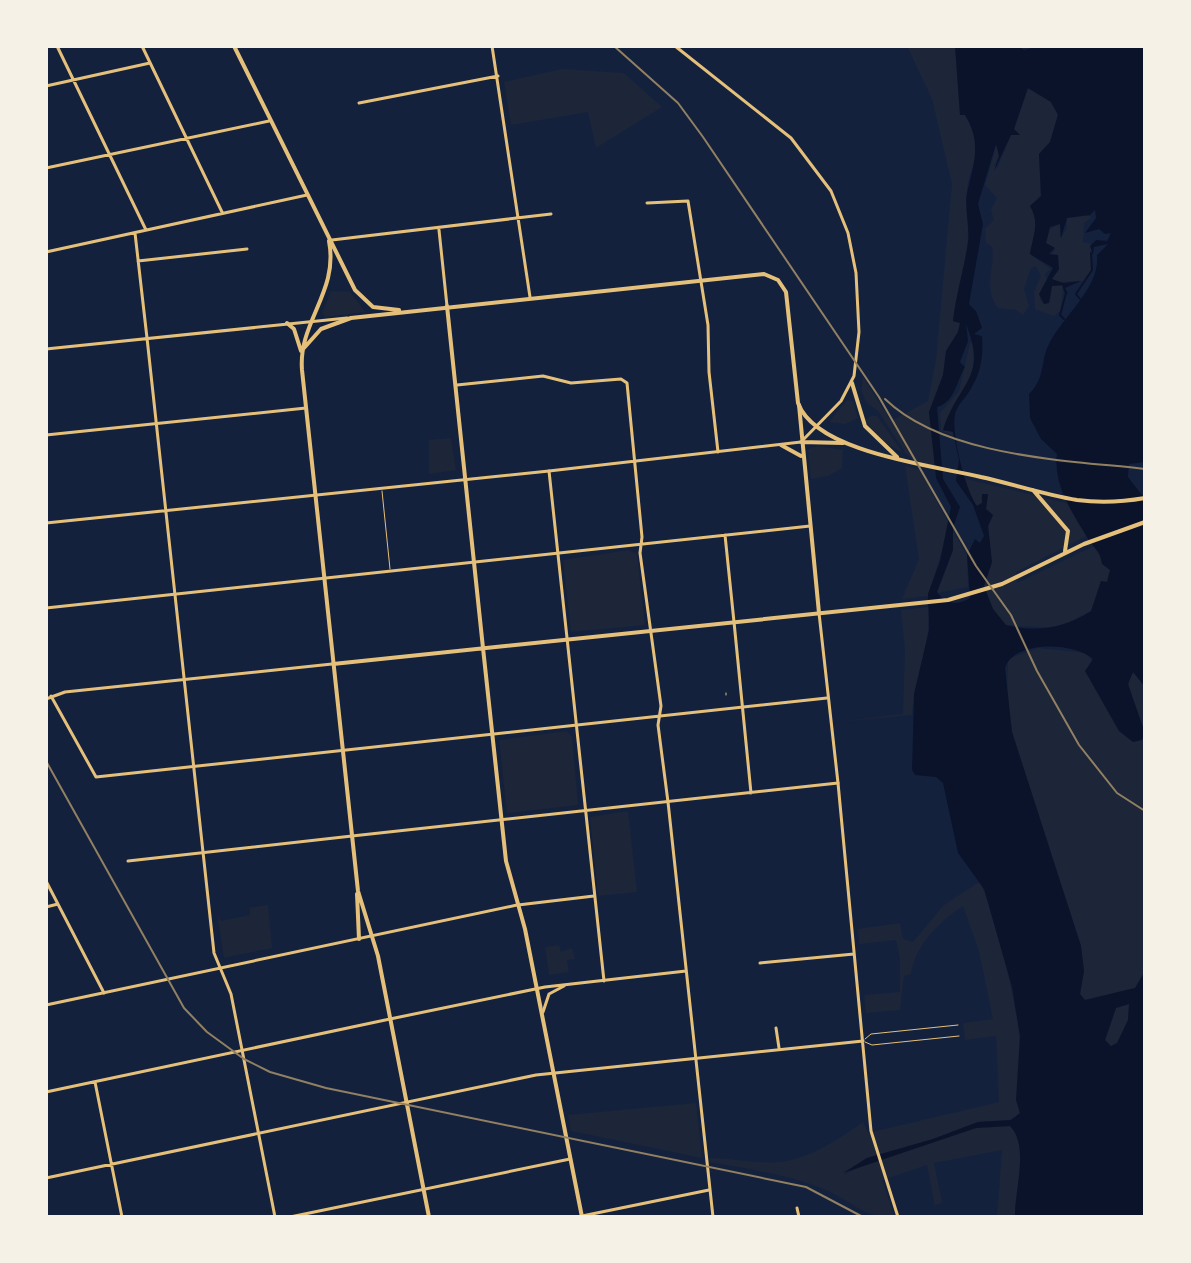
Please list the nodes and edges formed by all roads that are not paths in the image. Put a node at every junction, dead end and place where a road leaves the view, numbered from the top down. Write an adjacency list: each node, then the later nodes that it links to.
1 (57, 46): 8 (street)
2 (142, 46): 6 (street)
3 (234, 46): 11 (main road)
4 (492, 46): 7 (street)
5 (675, 46): 37 (street)
6 (150, 63): 8 (street); 12 (street)
7 (498, 76): 10 (street); 19 (street)
8 (73, 80): 9 (street); 13 (street)
9 (46, 86)
10 (359, 103)
11 (270, 121): 12 (street); 15 (main road)
12 (187, 138): 13 (street); 17 (street)
13 (109, 154): 14 (street); 21 (street)
14 (46, 168)
15 (307, 195): 17 (street); 23 (main road)
16 (647, 203): 27 (street)
17 (222, 214): 21 (street)
18 (551, 214): 19 (street)
19 (521, 219): 20 (street); 28 (street)
20 (439, 229): 23 (street); 29 (street)
21 (146, 230): 22 (street)
22 (135, 233): 25 (street); 26 (street)
23 (329, 241): 30 (main road); 32 (main road)
24 (247, 249): 26 (street)
25 (46, 252)
26 (138, 261): 34 (street)
27 (699, 279): 28 (main road); 39 (main road); 47 (street)
28 (530, 297): 29 (main road)
29 (447, 306): 30 (main road); 38 (main road)
30 (413, 309): 31 (main road)
31 (351, 318): 32 (street); 36 (main road)
32 (313, 320): 33 (street); 36 (main road)
33 (287, 323): 34 (street); 36 (main road)
34 (147, 338): 35 (street); 41 (street)
35 (46, 349)
36 (301, 354): 40 (main road)
37 (852, 383): 42 (street); 49 (main road)
38 (455, 385): 50 (street); 52 (main road)
39 (798, 403): 42 (main road); 44 (main road)
40 (306, 408): 41 (street); 55 (main road)
41 (156, 424): 43 (street); 57 (street)
42 (815, 425): 44 (street); 45 (main road)
43 (46, 435)
44 (801, 442): 45 (main road); 46 (street); 48 (main road)
45 (847, 443): 49 (main road)
46 (781, 445): 47 (street); 48 (main road)
47 (718, 454): 50 (street)
48 (802, 458): 60 (main road)
49 (898, 459): 54 (main road)
50 (634, 461): 51 (street); 62 (street)
51 (549, 471): 52 (street); 64 (street)
52 (465, 479): 53 (street); 65 (main road)
53 (381, 488): 55 (street); 66 (lane)
54 (1031, 489): 56 (main road); 63 (main road)
55 (315, 494): 57 (street); 67 (main road)
56 (1145, 498)
57 (165, 511): 59 (street); 68 (street)
58 (1145, 522): 63 (main road)
59 (46, 523)
60 (810, 526): 61 (street); 70 (main road)
61 (725, 535): 62 (street); 71 (street)
62 (640, 546): 64 (street); 72 (street)
63 (1064, 553): 70 (main road)
64 (557, 555): 65 (street); 73 (street)
65 (474, 563): 66 (street); 76 (main road)
66 (390, 572): 67 (street)
67 (324, 579): 68 (street); 77 (main road)
68 (174, 594): 69 (street); 78 (street)
69 (46, 608)
70 (819, 613): 71 (main road); 80 (street)
71 (734, 622): 72 (main road); 74 (street)
72 (651, 631): 73 (main road); 82 (street)
73 (567, 640): 76 (main road); 83 (street)
74 (737, 642): 75 (lane); 81 (street)
75 (729, 643)
76 (483, 648): 77 (main road); 84 (main road)
77 (333, 664): 78 (street); 85 (main road)
78 (184, 680): 79 (street); 86 (street)
79 (48, 698): 86 (street)
80 (827, 698): 81 (street); 87 (street)
81 (743, 707): 82 (street); 88 (street)
82 (659, 716): 83 (street); 89 (street)
83 (575, 725): 84 (street); 90 (street)
84 (492, 734): 85 (street); 91 (main road)
85 (342, 750): 86 (street); 92 (main road)
86 (193, 766): 93 (street)
87 (838, 783): 88 (street); 103 (street)
88 (751, 793): 89 (street)
89 (668, 802): 90 (street); 106 (street)
90 (585, 810): 91 (street); 97 (street)
91 (501, 820): 92 (street); 99 (main road)
92 (352, 836): 93 (street); 96 (main road)
93 (202, 852): 94 (street); 105 (street)
94 (128, 861)
95 (46, 881): 98 (street)
96 (358, 891): 101 (main road); 102 (main road)
97 (594, 896): 99 (street); 107 (street)
98 (58, 904): 100 (street); 110 (street)
99 (517, 905): 101 (street); 109 (main road)
100 (46, 907)
101 (371, 936): 102 (street); 113 (main road)
102 (359, 939): 105 (street)
103 (854, 954): 104 (street); 117 (street)
104 (760, 963)
105 (220, 969): 110 (street); 119 (street)
106 (686, 971): 107 (street); 120 (street)
107 (604, 981): 108 (street)
108 (568, 984): 109 (street); 112 (street)
109 (536, 988): 112 (main road); 113 (street)
110 (104, 993): 111 (street)
111 (46, 1005)
112 (542, 1017): 121 (main road)
113 (390, 1019): 119 (street); 124 (main road)
114 (958, 1025): 117 (lane)
115 (776, 1028): 118 (street)
116 (959, 1036): 117 (lane)
117 (863, 1041): 118 (street); 139 (street)
118 (779, 1049): 120 (street)
119 (243, 1050): 122 (street); 125 (street)
120 (695, 1057): 121 (street); 130 (street)
121 (553, 1073): 124 (street); 126 (main road)
122 (95, 1082): 123 (street); 127 (street)
123 (46, 1092)
124 (407, 1102): 125 (street); 129 (main road)
125 (259, 1134): 127 (street); 133 (street)
126 (570, 1159): 129 (street); 136 (main road)
127 (112, 1165): 128 (street); 132 (street)
128 (46, 1178)
129 (424, 1189): 134 (street); 135 (main road)
130 (709, 1190): 136 (street); 137 (street)
131 (797, 1208): 138 (street)
132 (122, 1217)
133 (275, 1217)
134 (290, 1217)
135 (429, 1217)
136 (582, 1217)
137 (713, 1217)
138 (799, 1217)
139 (898, 1217)

